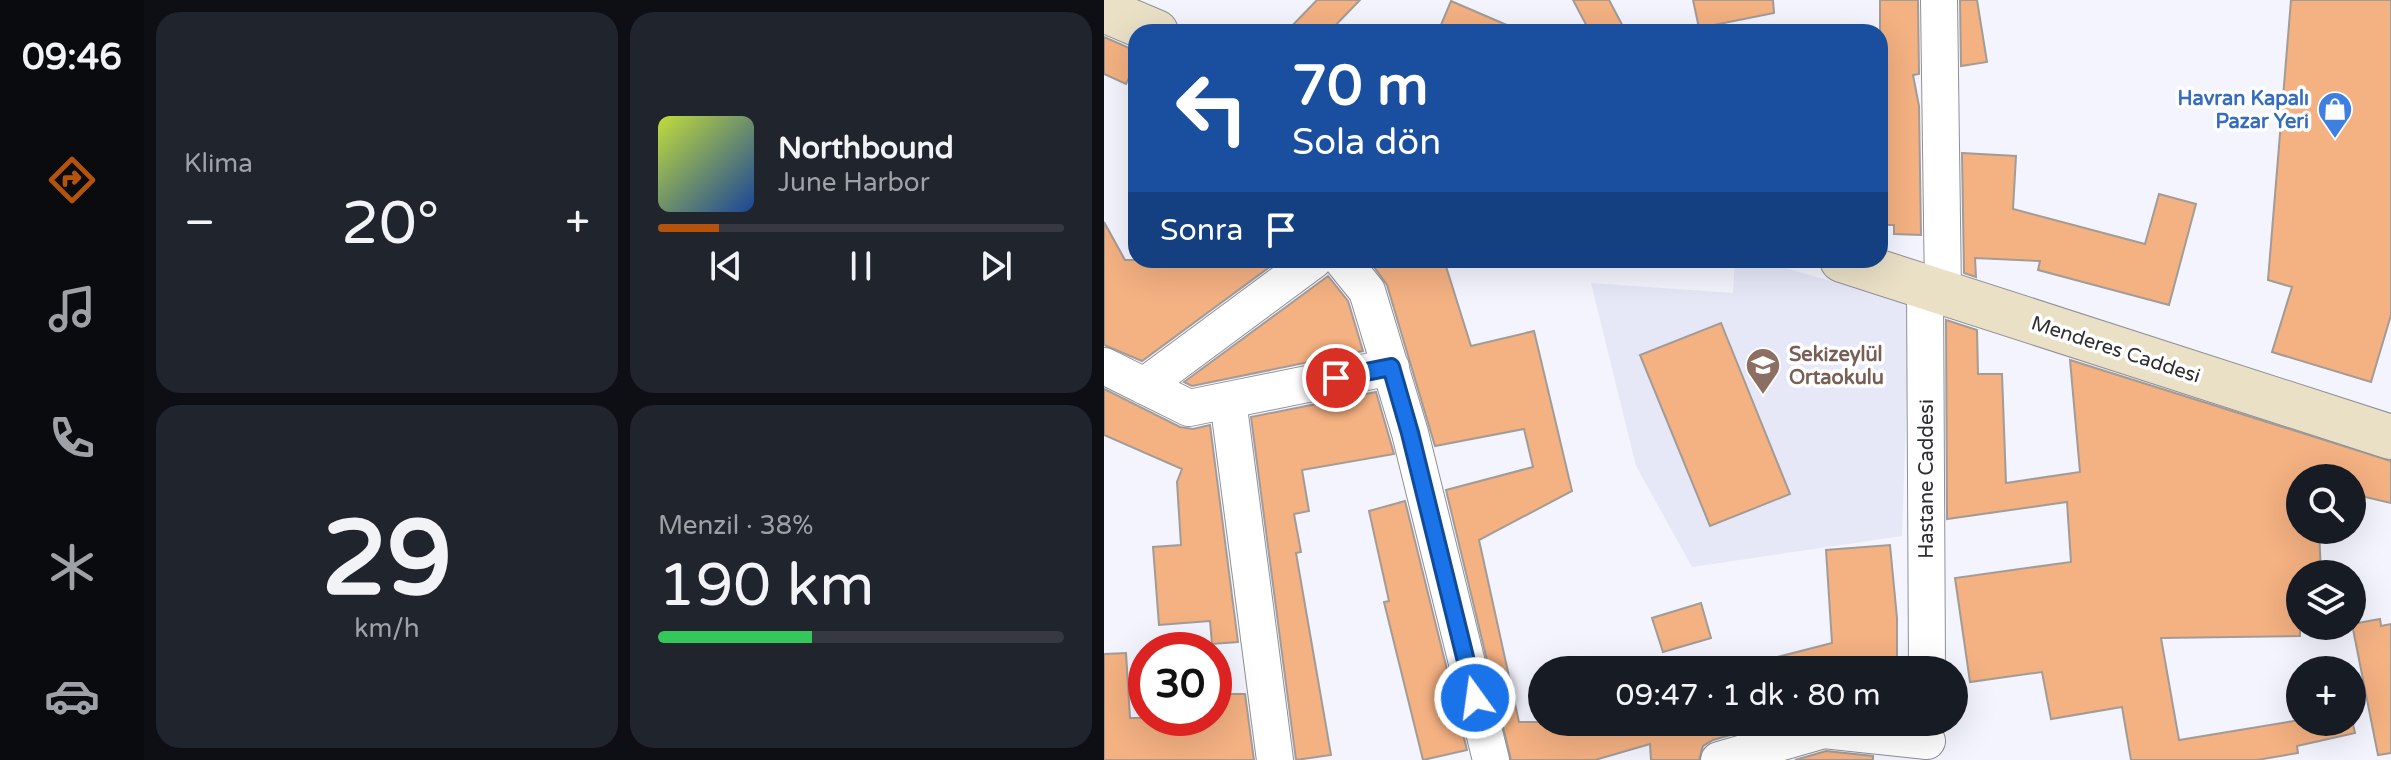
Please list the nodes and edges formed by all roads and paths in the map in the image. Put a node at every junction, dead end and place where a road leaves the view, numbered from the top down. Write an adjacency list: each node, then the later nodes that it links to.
1 (1939, 0): 7 (street, Hastane Caddesi)
2 (1104, 10): 3 (main road)
3 (1137, 24)
4 (1303, 268): 10 (street)
5 (1348, 268): 9 (street)
6 (1867, 268): 7 (main road, Menderes Caddesi)
7 (1934, 290): 12 (main road, Menderes Caddesi); 13 (street, Hastane Caddesi)
8 (1104, 366): 10 (street)
9 (1391, 367): 11 (street); 16 (street)
10 (1144, 386): 11 (street)
11 (1228, 400): 15 (street)
12 (2391, 437)
13 (1927, 656)
14 (1928, 741): 17 (street)
15 (1275, 760)
16 (1491, 760)
17 (1719, 760)

